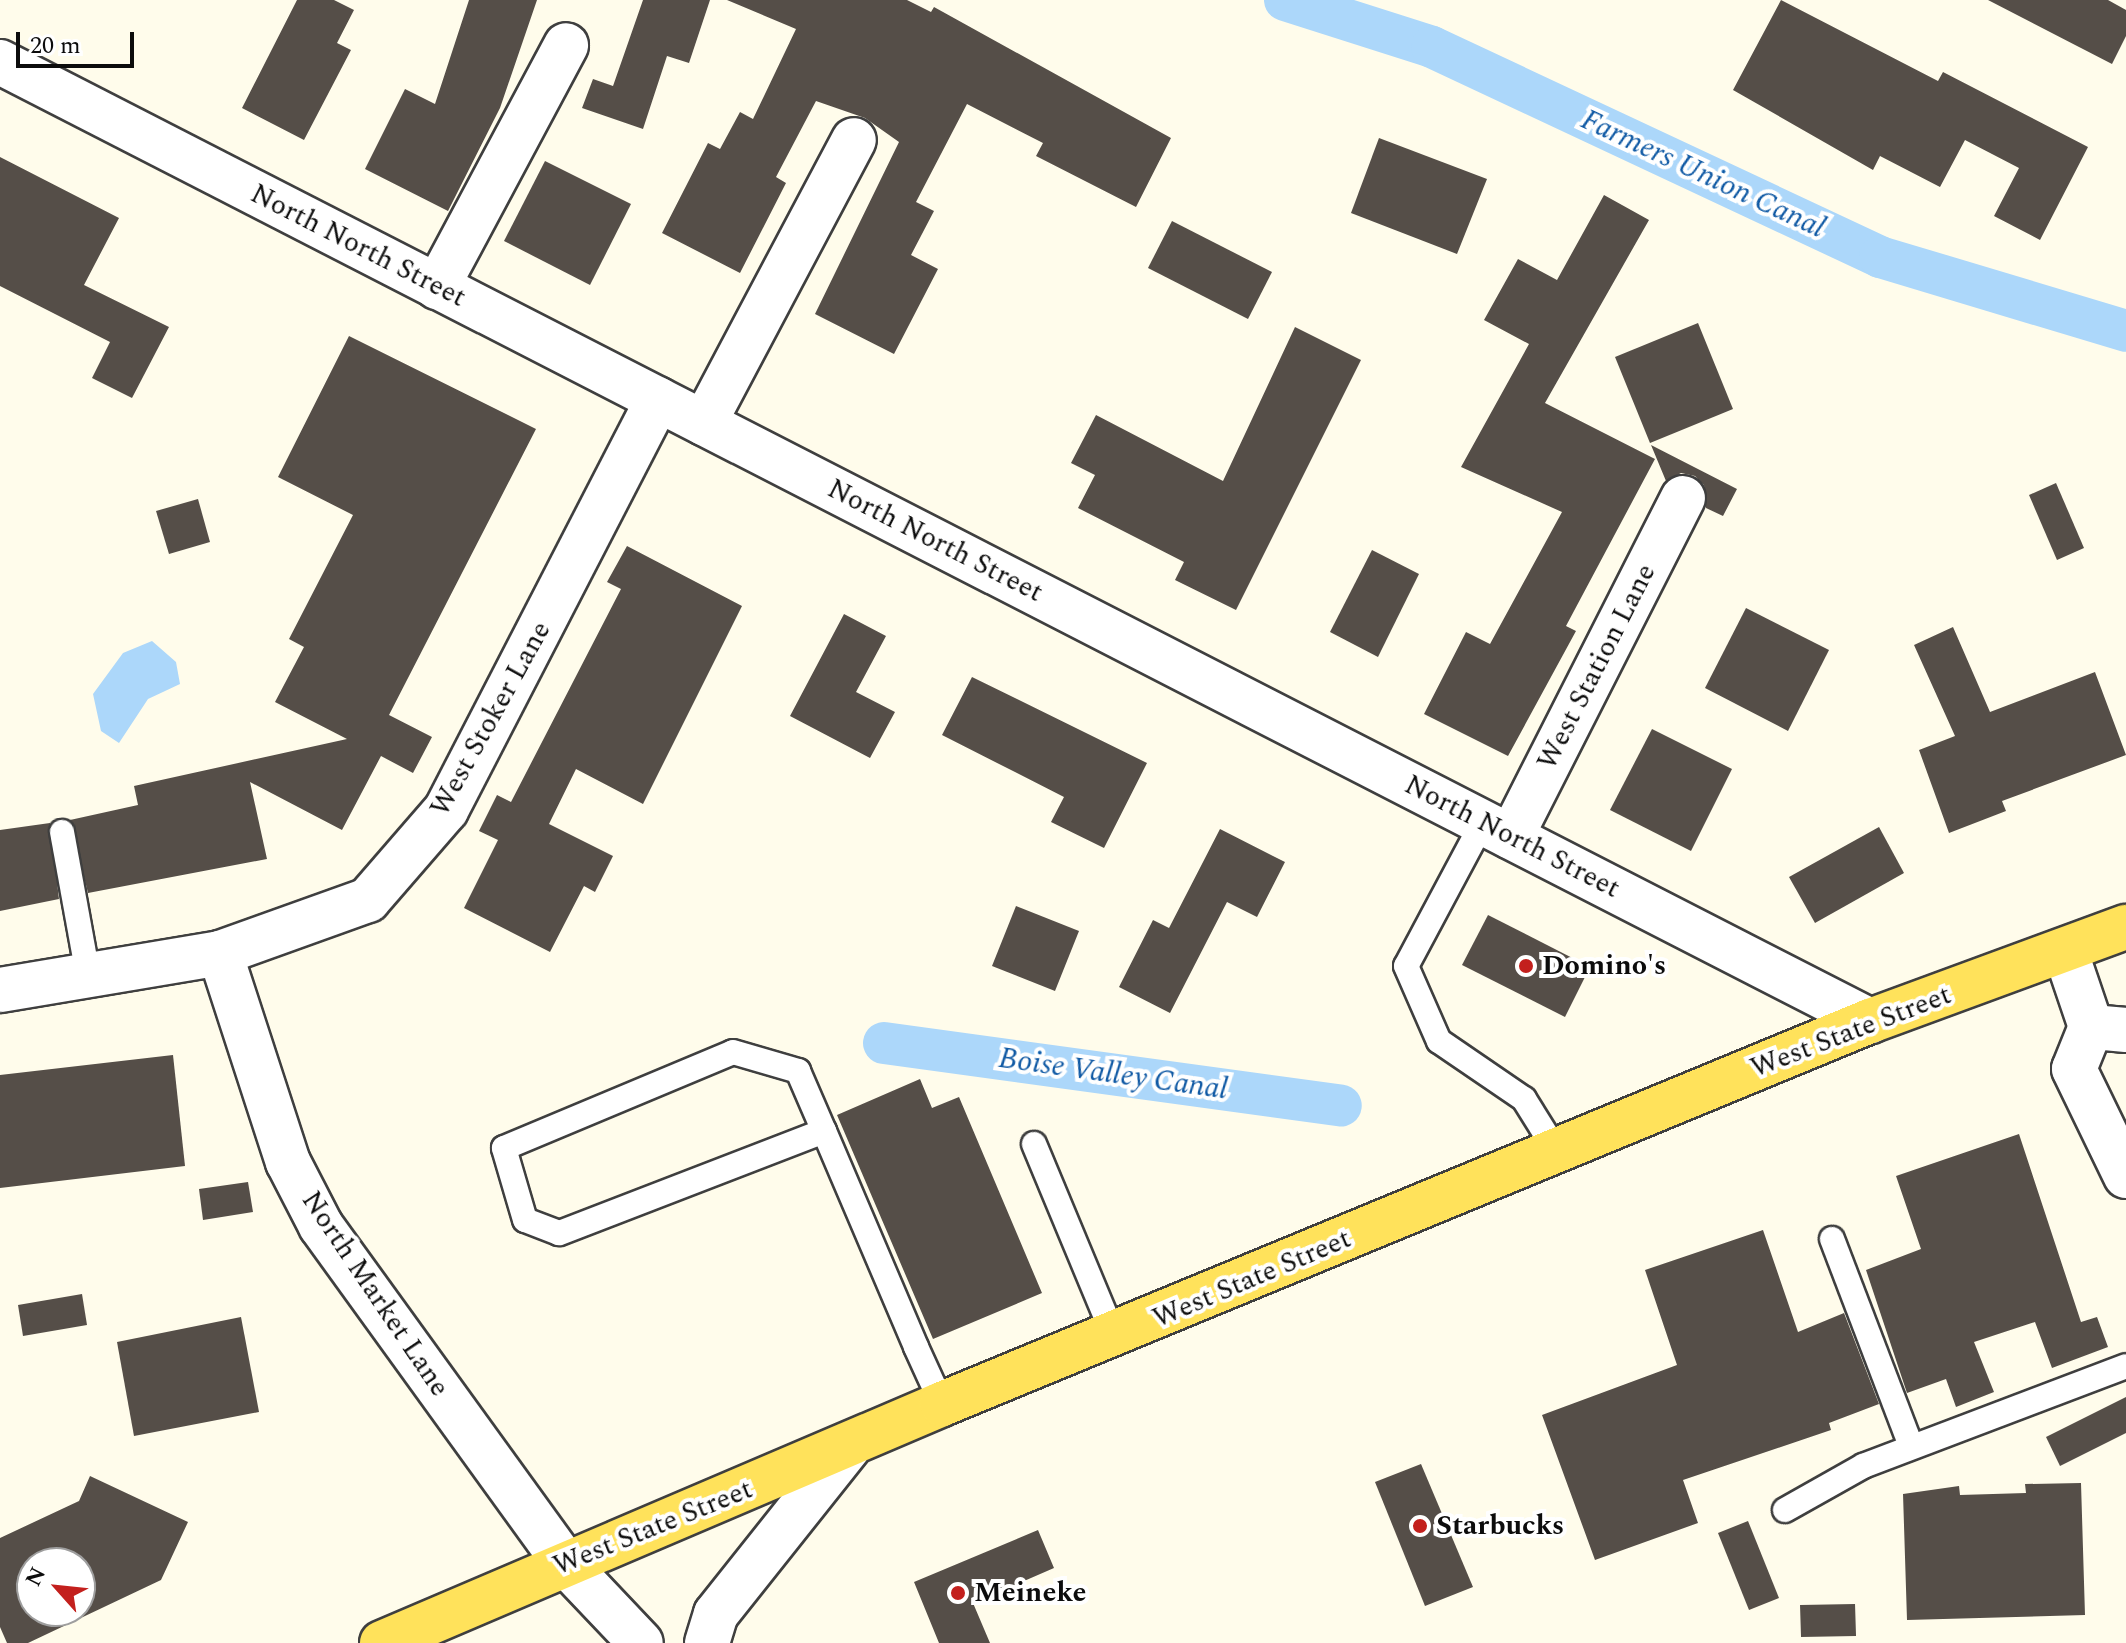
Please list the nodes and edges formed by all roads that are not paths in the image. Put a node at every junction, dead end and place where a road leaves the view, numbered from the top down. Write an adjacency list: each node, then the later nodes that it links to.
1 (566, 45): 4 (street)
2 (0, 62): 4 (street, North North Street)
3 (854, 140): 6 (street)
4 (437, 287): 5 (street, North North Street)
5 (658, 400): 6 (street, North North Street); 12 (street, West Stoker Lane)
6 (704, 423): 8 (street, North North Street)
7 (1683, 498): 8 (street, West Station Lane)
8 (1497, 829): 15 (street, North North Street); 19 (lane)
9 (62, 832): 13 (lane)
10 (2126, 927): 11 (main road, West State Street)
11 (2065, 950): 15 (main road, West State Street); 16 (street)
12 (220, 953): 13 (street, West Stoker Lane); 28 (street, North Market Lane)
13 (88, 975): 14 (street, West Stoker Lane)
14 (0, 990)
15 (1870, 1021): 19 (main road, West State Street)
16 (2108, 1028): 20 (street)
17 (824, 1131): 17 (lane); 24 (lane)
18 (1034, 1144): 22 (lane)
19 (1557, 1152): 22 (main road, West State Street)
20 (2126, 1176)
21 (1832, 1239): 25 (lane)
22 (1114, 1336): 24 (main road, West State Street)
23 (2126, 1366): 25 (lane)
24 (942, 1404): 26 (main road, West State Street)
25 (1911, 1446): 27 (lane)
26 (849, 1447): 28 (main road, West State Street); 32 (street)
27 (1785, 1510)
28 (565, 1563): 29 (main road, West State Street); 30 (street); 31 (street)
29 (382, 1643)
30 (597, 1643)
31 (641, 1643)
32 (707, 1643)

